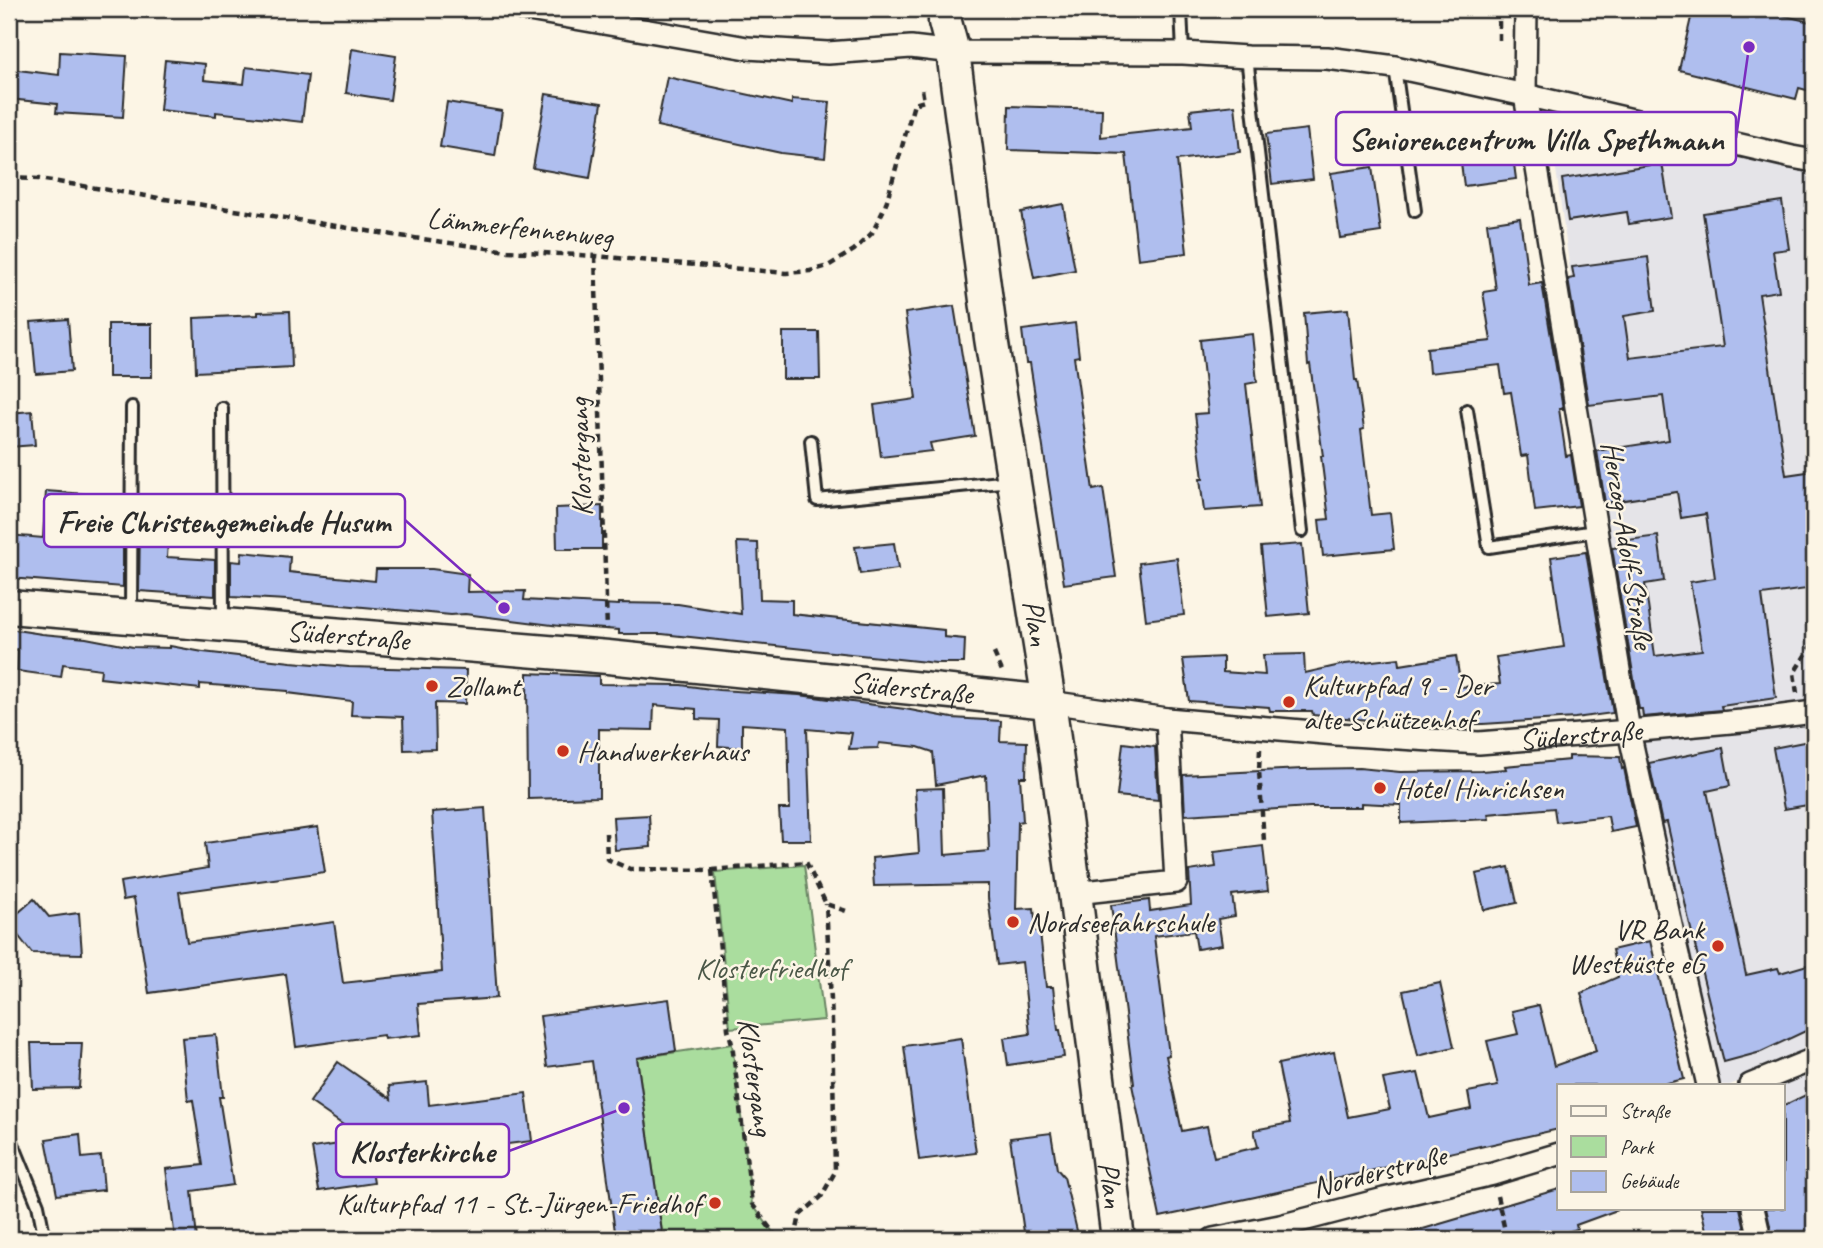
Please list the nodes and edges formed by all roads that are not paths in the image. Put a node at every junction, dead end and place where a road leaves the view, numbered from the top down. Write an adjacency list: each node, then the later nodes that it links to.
1 (523, 9): 5 (street)
2 (945, 9): 5 (main road, Plan)
3 (1181, 9): 6 (lane)
4 (1525, 9): 9 (street, Herzog-Adolf-Straße)
5 (953, 52): 6 (street); 16 (main road, Plan)
6 (1183, 53): 7 (street)
7 (1247, 57): 8 (street); 17 (lane)
8 (1395, 67): 9 (street); 11 (lane)
9 (1525, 95): 10 (street); 18 (street, Herzog-Adolf-Straße)
10 (1814, 160)
11 (1415, 211)
12 (132, 407): 20 (lane)
13 (222, 408): 21 (lane)
14 (1467, 410): 18 (lane)
15 (811, 441): 16 (lane)
16 (1014, 481): 22 (main road, Plan)
17 (1303, 531)
18 (1595, 531): 25 (street, Herzog-Adolf-Straße)
19 (9, 607): 20 (main road, Süderstraße)
20 (131, 616): 21 (main road, Süderstraße)
21 (223, 624): 22 (main road, Süderstraße)
22 (1049, 702): 24 (street, Süderstraße); 26 (main road, Plan)
23 (1807, 713): 25 (street, Süderstraße)
24 (1167, 719): 25 (street, Süderstraße); 26 (street)
25 (1629, 731): 28 (street, Herzog-Adolf-Straße)
26 (1075, 892): 34 (main road, Plan)
27 (1814, 1059): 29 (street)
28 (1708, 1084)
29 (1752, 1084)
30 (9, 1134): 33 (lane)
31 (1557, 1155): 35 (street, Norderstraße)
32 (1753, 1210): 36 (street)
33 (45, 1239)
34 (1118, 1239)
35 (1213, 1239)
36 (1760, 1239)

